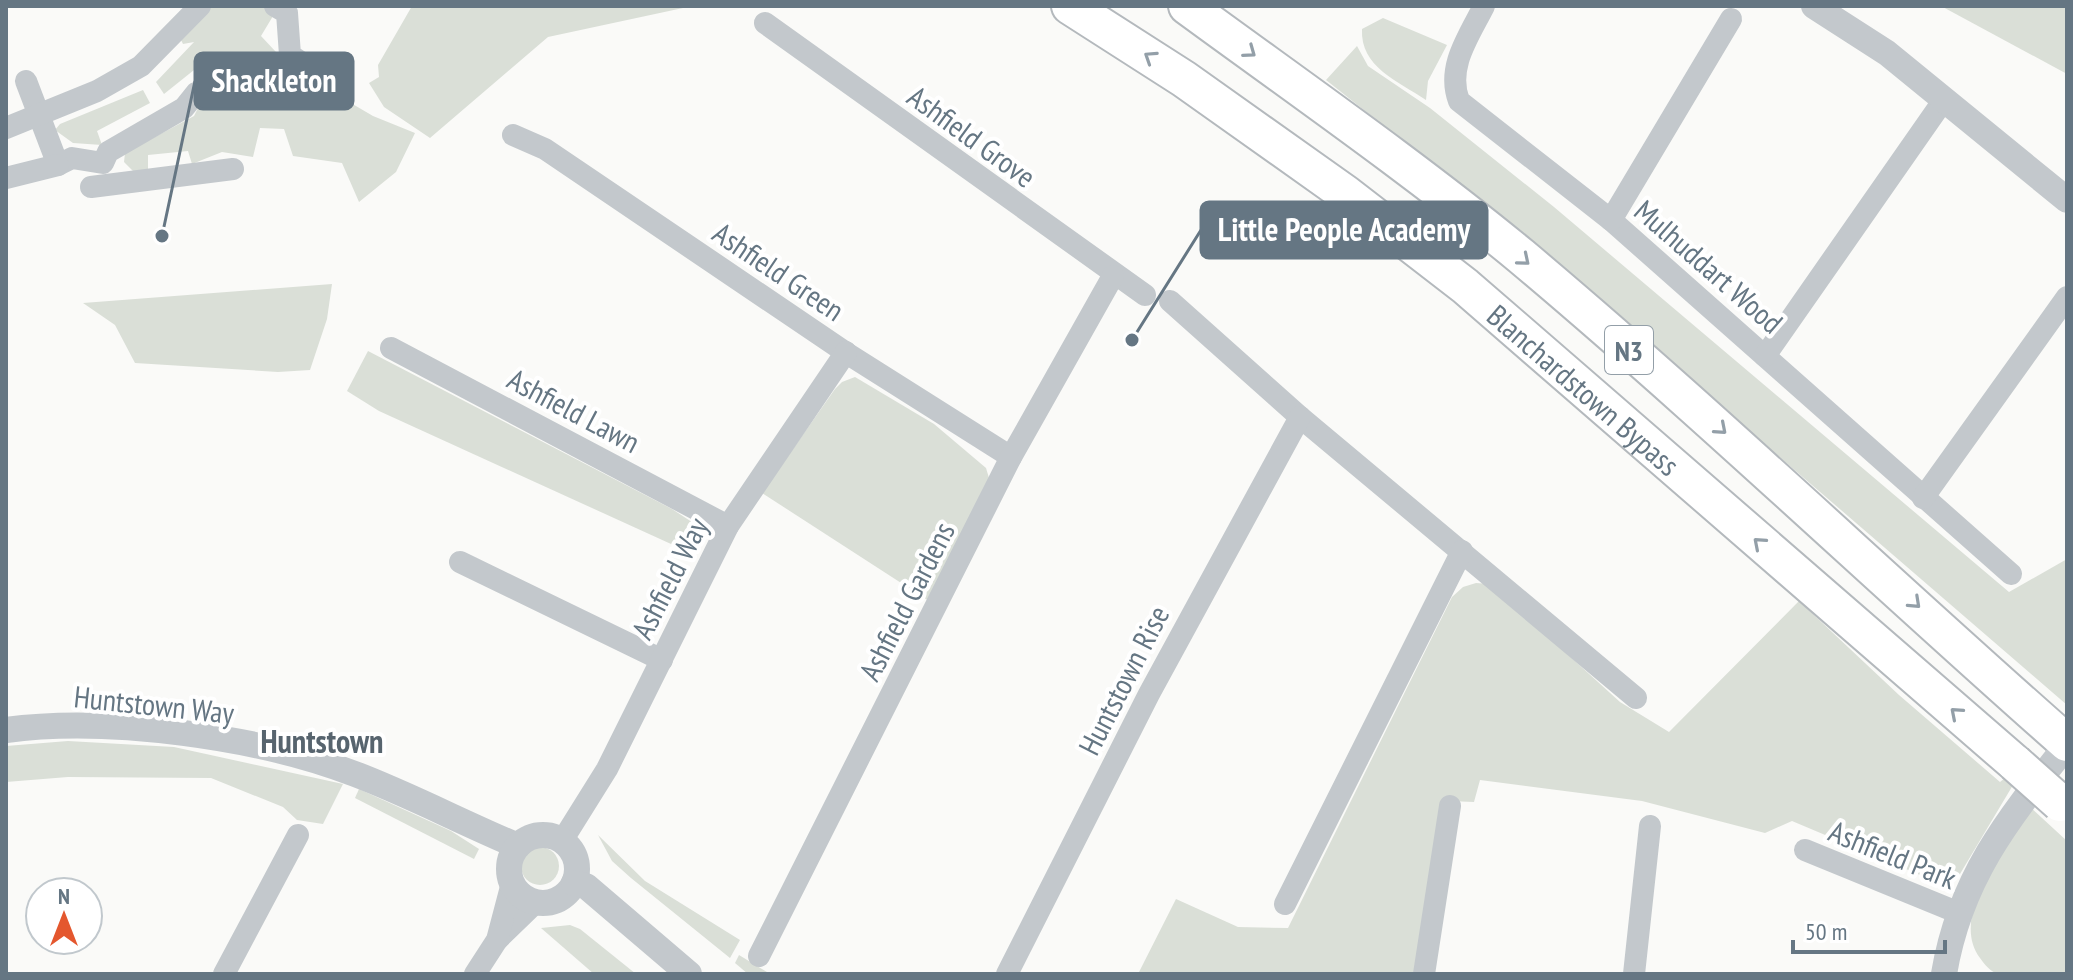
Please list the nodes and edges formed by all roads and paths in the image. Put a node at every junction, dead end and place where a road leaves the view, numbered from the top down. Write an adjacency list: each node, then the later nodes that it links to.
1 (1070, 6): 43 (highway, Blanchardstown Bypass / N3, one-way to 1, bridge)
2 (1187, 6): 41 (highway, Blanchardstown Bypass / N3, one-way to 41)
3 (1484, 6): 23 (street, Mulhuddart Wood)
4 (1814, 6): 12 (street)
5 (284, 8): 10 (street)
6 (193, 9): 13 (street)
7 (1731, 19): 23 (street)
8 (765, 23): 24 (street, Ashfield Grove)
9 (26, 81): 13 (street)
10 (329, 81)
11 (196, 93): 16 (street)
12 (1943, 101): 22 (street); 30 (street)
13 (40, 115): 14 (street); 17 (street)
14 (6, 128)
15 (513, 135): 29 (street, Ashfield Green)
16 (103, 163): 17 (street); 20 (street)
17 (58, 165): 19 (street)
18 (233, 169): 20 (street)
19 (6, 178)
20 (121, 184): 21 (street)
21 (91, 187)
22 (2067, 200)
23 (1611, 220): 30 (street, Mulhuddart Wood)
24 (1113, 276): 25 (street, Ashfield Grove); 32 (street, Ashfield Gardens)
25 (1145, 295)
26 (2067, 297): 33 (street)
27 (1170, 301): 31 (street)
28 (391, 348): 34 (street, Ashfield Lawn)
29 (846, 352): 32 (street, Ashfield Green); 34 (street, Ashfield Way)
30 (1765, 356): 33 (street, Mulhuddart Wood)
31 (1300, 417): 35 (street); 60 (street, Huntstown Rise)
32 (1011, 457): 55 (street, Ashfield Gardens)
33 (1923, 498): 37 (street, Mulhuddart Wood)
34 (728, 526): 38 (street, Ashfield Way)
35 (1462, 551): 39 (street); 52 (street)
36 (460, 562): 38 (street)
37 (2011, 574)
38 (662, 660): 46 (street, Ashfield Way)
39 (1636, 698)
40 (6, 730): 47 (street, Huntstown Way)
41 (2060, 738): 53 (street)
42 (1450, 806): 56 (street)
43 (2064, 806)
44 (1650, 826): 61 (street)
45 (298, 835): 57 (street)
46 (562, 841): 47 (street); 50 (street)
47 (518, 846): 49 (street)
48 (1805, 850): 53 (street, Ashfield Park)
49 (512, 883): 51 (street); 54 (street)
50 (574, 883): 51 (street); 59 (street)
51 (536, 902): 54 (street)
52 (1285, 904)
53 (1959, 913): 62 (street)
54 (497, 940): 58 (street)
55 (759, 956)
56 (1425, 967)
57 (224, 974)
58 (475, 974)
59 (689, 974)
60 (1007, 974)
61 (1634, 974)
62 (1944, 974)

